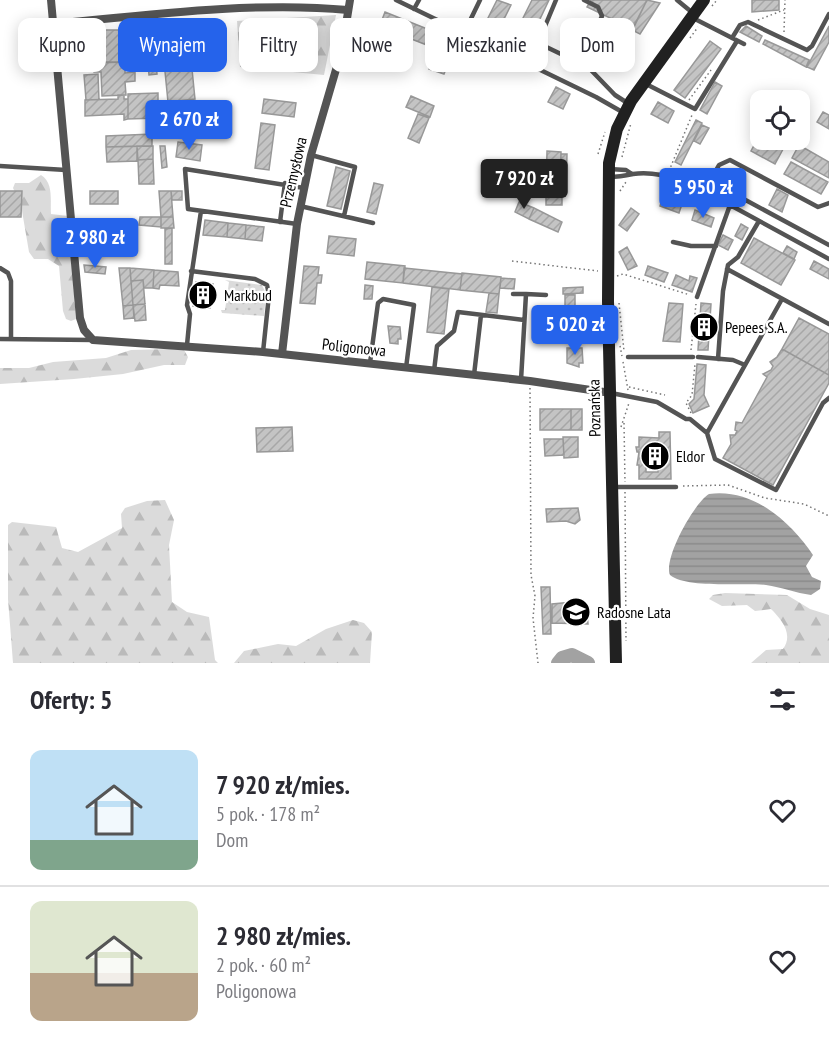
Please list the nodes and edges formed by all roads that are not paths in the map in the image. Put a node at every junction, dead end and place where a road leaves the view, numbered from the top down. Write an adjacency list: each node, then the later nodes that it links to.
1 (51, 0): 13 (street)
2 (350, 0): 11 (street, Przemysłowa)
3 (396, 0): 10 (lane)
4 (418, 0): 10 (lane)
5 (480, 0): 15 (lane)
6 (556, 0): 21 (lane)
7 (584, 0): 16 (lane)
8 (677, 0): 17 (lane)
9 (708, 4): 17 (main road, Poznańska)
10 (414, 9): 14 (lane)
11 (348, 10): 18 (street); 27 (street, Przemysłowa)
12 (829, 14): 19 (lane)
13 (53, 18)
14 (433, 18)
15 (471, 18)
16 (601, 18)
17 (695, 18): 19 (lane); 25 (main road, Poznańska)
18 (106, 20)
19 (735, 39): 20 (lane); 25 (lane)
20 (744, 44)
21 (560, 53)
22 (58, 72): 29 (street)
23 (544, 72): 26 (lane)
24 (591, 72): 26 (lane)
25 (644, 82): 26 (main road, Poznańska)
26 (628, 113): 30 (main road, Poznańska)
27 (311, 155): 32 (street, Przemysłowa); 38 (lane)
28 (0, 166): 29 (lane)
29 (66, 170): 60 (street)
30 (608, 173): 33 (lane); 72 (main road, Poznańska)
31 (285, 183): 32 (lane); 37 (lane); 40 (lane)
32 (304, 188): 36 (street, Przemysłowa)
33 (705, 190): 34 (lane); 35 (lane)
34 (729, 202): 39 (lane); 44 (lane); 45 (lane)
35 (829, 203)
36 (300, 206): 38 (lane); 42 (street, Przemysłowa)
37 (201, 211): 40 (lane); 49 (lane)
38 (344, 216): 41 (lane)
39 (759, 221): 46 (lane); 48 (lane)
40 (280, 222): 42 (lane)
41 (372, 223)
42 (297, 224): 63 (street, Przemysłowa)
43 (673, 242): 44 (lane)
44 (716, 246): 53 (lane)
45 (829, 246)
46 (829, 259)
47 (0, 268): 59 (lane)
48 (727, 269): 54 (lane); 65 (lane)
49 (191, 271): 61 (lane); 62 (lane)
50 (513, 294): 51 (lane)
51 (526, 294): 52 (lane); 56 (lane)
52 (546, 295)
53 (697, 297)
54 (782, 299): 57 (lane); 67 (lane)
55 (481, 315): 56 (lane); 69 (lane); 70 (lane)
56 (524, 320): 71 (lane)
57 (829, 324)
58 (0, 339): 59 (lane, Poligonowa)
59 (11, 339): 60 (lane, Poligonowa)
60 (93, 340): 61 (street, Poligonowa)
61 (187, 345): 62 (street, Poligonowa)
62 (263, 351): 63 (street, Poligonowa)
63 (282, 354): 66 (street, Poligonowa)
64 (626, 357): 65 (lane)
65 (718, 359): 67 (lane)
66 (370, 364): 68 (street, Poligonowa); 68 (lane)
67 (745, 365): 74 (lane)
68 (406, 368): 69 (street, Poligonowa)
69 (434, 371): 70 (street, Poligonowa)
70 (474, 375): 71 (street, Poligonowa)
71 (526, 381): 72 (street, Poligonowa)
72 (611, 393): 74 (lane); 75 (main road, Poznańska)
73 (829, 398): 74 (lane)
74 (707, 433)
75 (619, 487): 76 (lane); 77 (main road, Poznańska)
76 (676, 487)
77 (616, 660)

